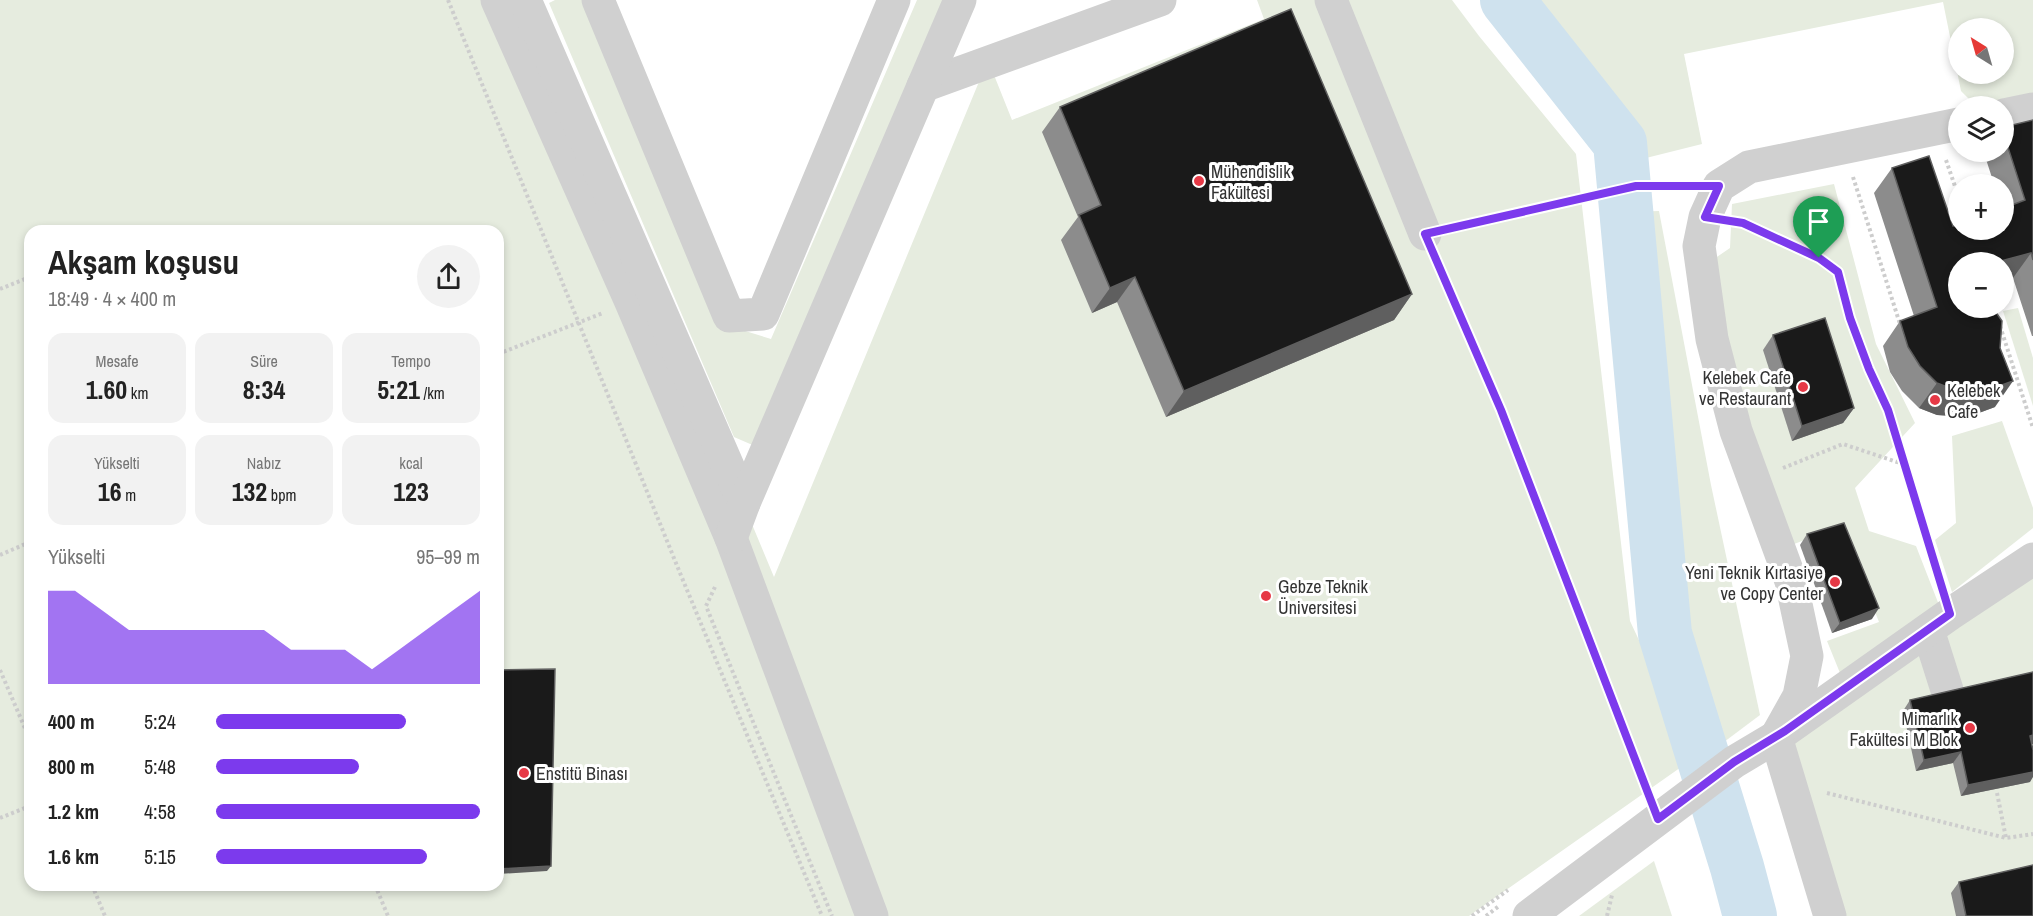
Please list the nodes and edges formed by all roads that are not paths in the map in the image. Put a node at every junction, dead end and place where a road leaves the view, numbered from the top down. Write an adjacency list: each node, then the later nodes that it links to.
1 (497, 0): 14 (street)
2 (525, 0): 13 (street)
3 (598, 0): 4 (street)
4 (894, 0)
5 (960, 0): 8 (street)
6 (1160, 0): 8 (street)
7 (1331, 0): 12 (street)
8 (923, 86): 13 (street)
9 (2033, 109): 10 (street)
10 (2014, 113)
11 (1948, 137): 18 (street)
12 (1425, 234)
13 (744, 502): 14 (street)
14 (733, 542): 19 (street)
15 (2033, 559): 16 (street)
16 (1930, 628): 17 (street); 18 (street)
17 (1947, 690)
18 (1776, 737): 20 (street); 21 (street)
19 (872, 916)
20 (1529, 916)
21 (1830, 916)

